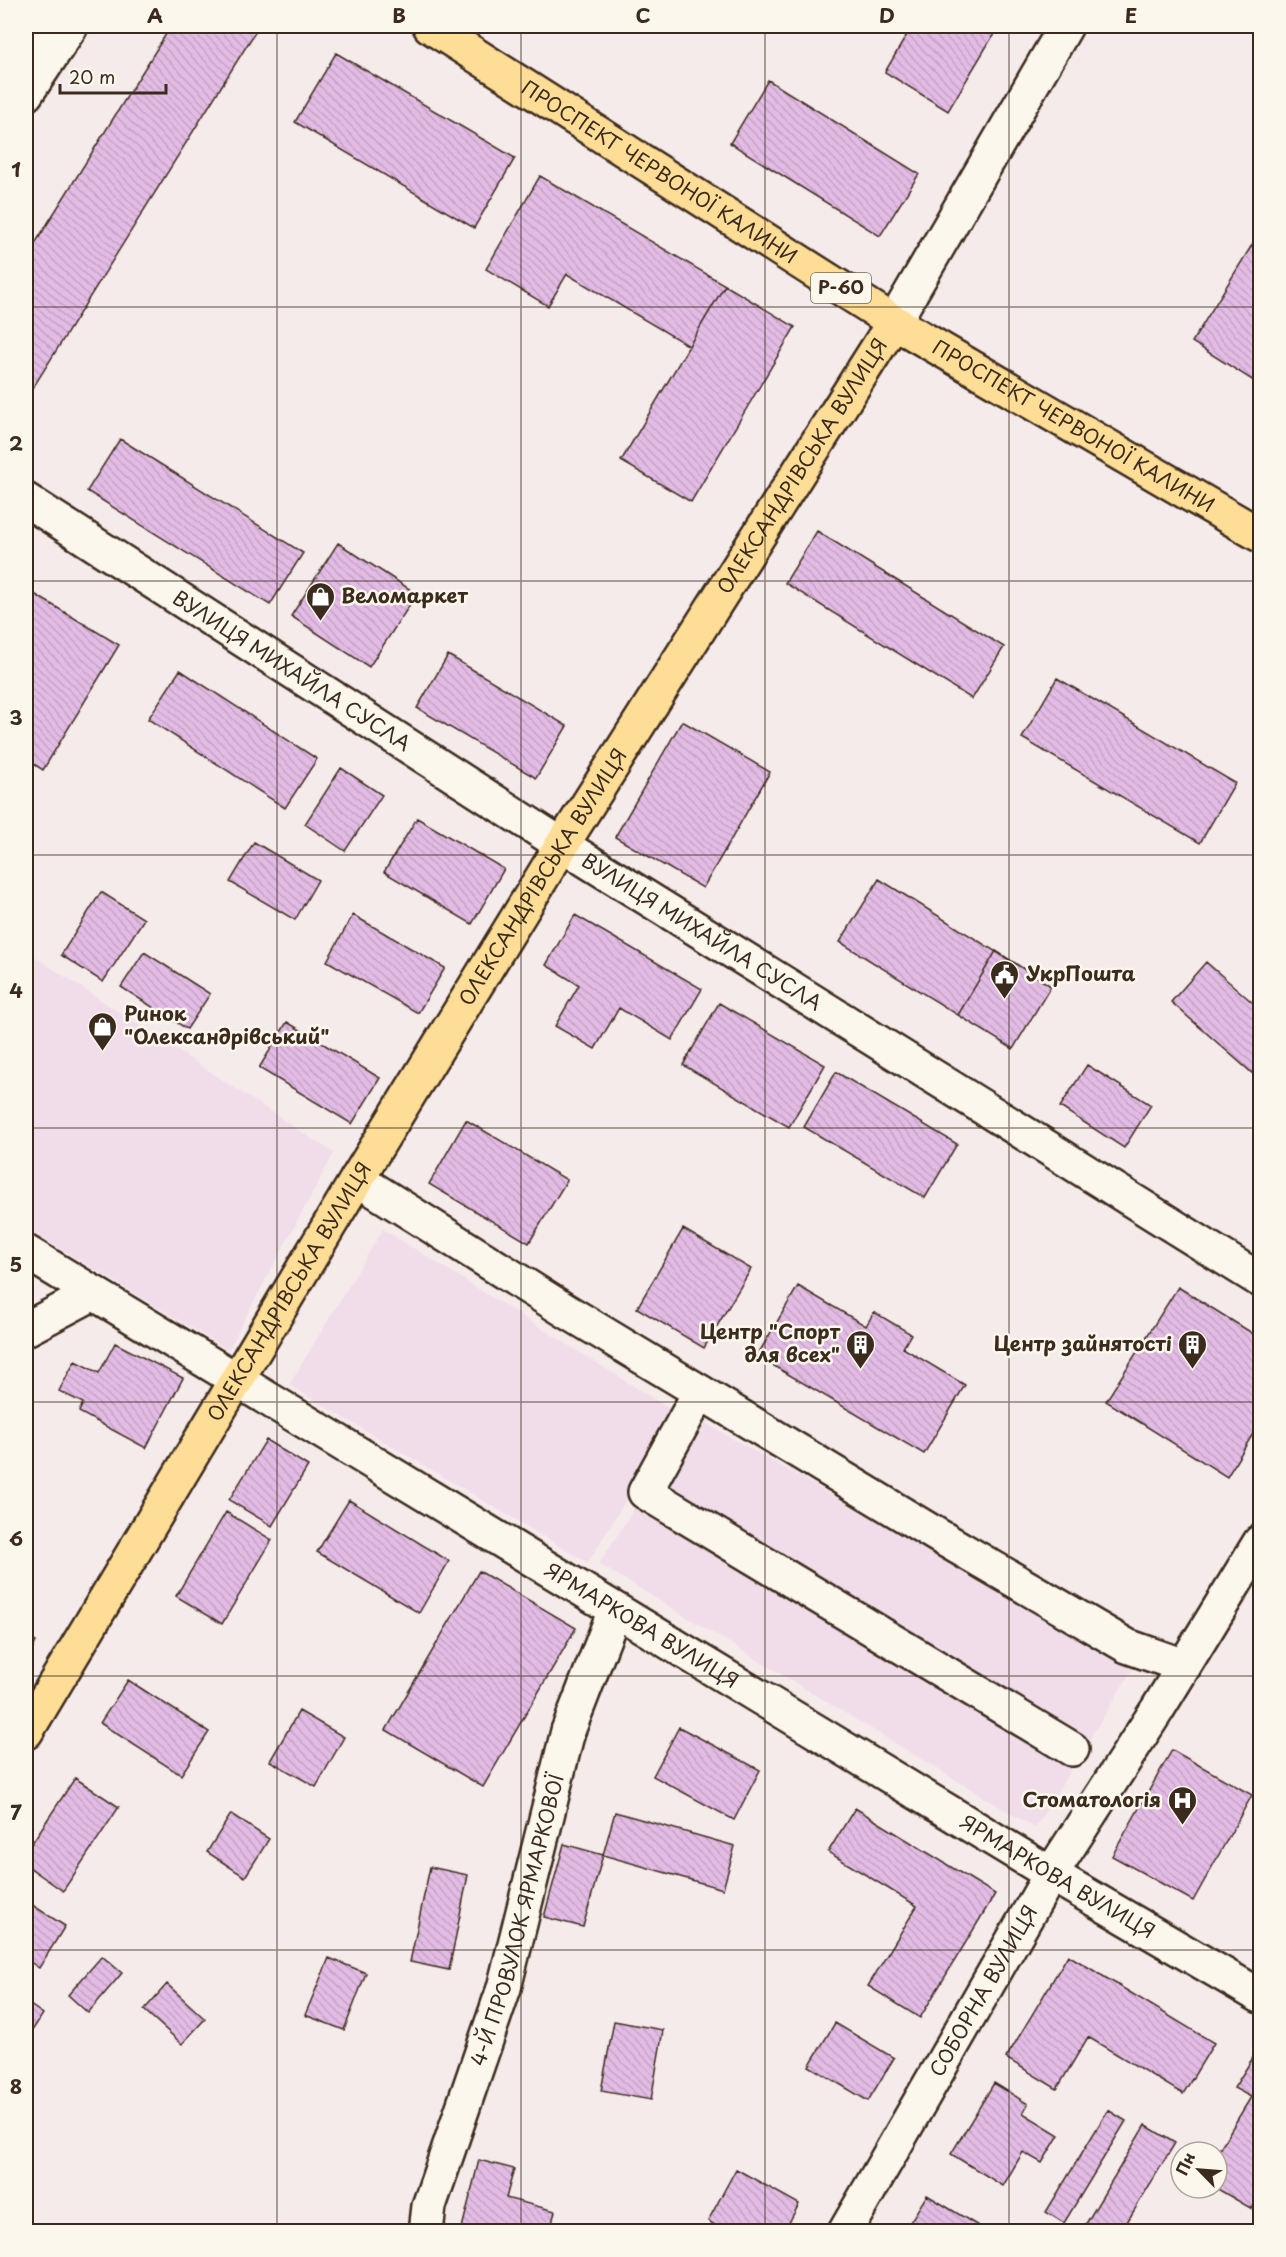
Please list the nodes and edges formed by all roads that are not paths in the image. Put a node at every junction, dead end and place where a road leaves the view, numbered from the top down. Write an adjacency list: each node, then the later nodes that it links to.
1 (30, 26): 5 (street)
2 (71, 26): 5 (street)
3 (430, 26): 6 (main road, ПРОСПЕКТ ЧЕРВОНОЇ КАЛИНИ / Р-60)
4 (1066, 26): 6 (street, ОЛЕКСАНДРІВСЬКА ВУЛИЦЯ)
5 (34, 81)
6 (894, 322): 8 (main road, ПРОСПЕКТ ЧЕРВОНОЇ КАЛИНИ / Р-60); 9 (main road, ОЛЕКСАНДРІВСЬКА ВУЛИЦЯ)
7 (26, 500): 9 (street, ВУЛИЦЯ МИХАЙЛА СУСЛА)
8 (1260, 535)
9 (562, 845): 10 (main road, ОЛЕКСАНДРІВСЬКА ВУЛИЦЯ); 12 (street, ВУЛИЦЯ МИХАЙЛА СУСЛА)
10 (357, 1179): 15 (main road, ОЛЕКСАНДРІВСЬКА ВУЛИЦЯ); 16 (street)
11 (26, 1252): 13 (street, ЯРМАРКОВА ВУЛИЦЯ)
12 (1260, 1280)
13 (94, 1293): 14 (street); 15 (street, ЯРМАРКОВА ВУЛИЦЯ)
14 (26, 1329)
15 (236, 1380): 18 (street, ЯРМАРКОВА ВУЛИЦЯ); 20 (main road, ОЛЕКСАНДРІВСЬКА ВУЛИЦЯ)
16 (700, 1392): 19 (street); 21 (street)
17 (1260, 1542): 19 (street, СОБОРНА ВУЛИЦЯ)
18 (615, 1610): 22 (street, ЯРМАРКОВА ВУЛИЦЯ); 24 (street, 4-Й ПРОВУЛОК ЯРМАРКОВОЇ)
19 (1184, 1666): 22 (street, СОБОРНА ВУЛИЦЯ)
20 (26, 1732)
21 (1072, 1749)
22 (1051, 1874): 23 (street, ЯРМАРКОВА ВУЛИЦЯ); 25 (street, СОБОРНА ВУЛИЦЯ)
23 (1260, 1996)
24 (426, 2232)
25 (845, 2232)

